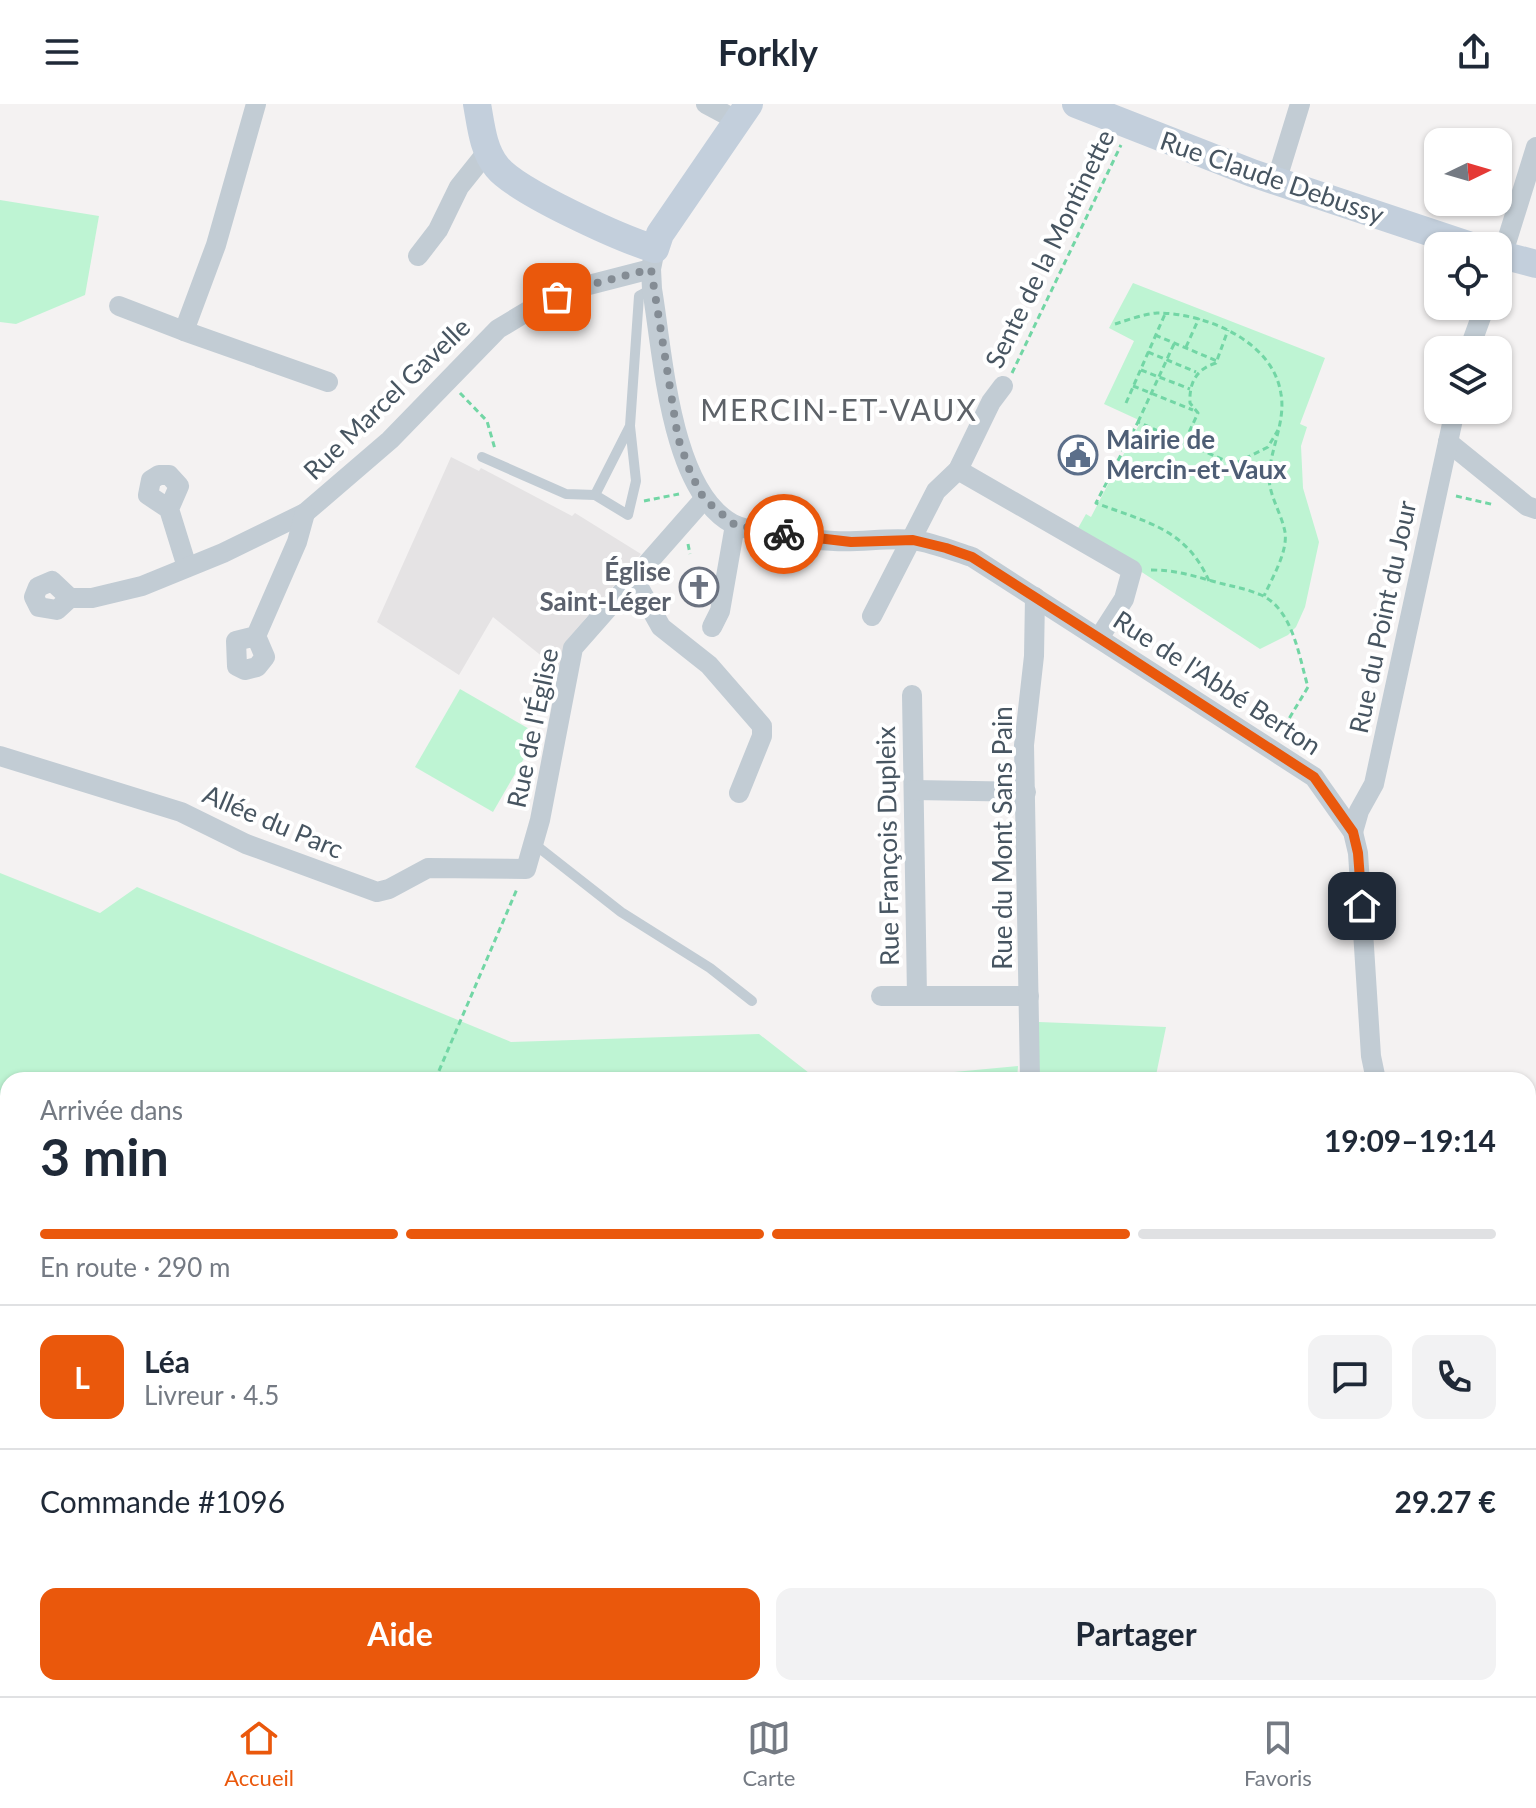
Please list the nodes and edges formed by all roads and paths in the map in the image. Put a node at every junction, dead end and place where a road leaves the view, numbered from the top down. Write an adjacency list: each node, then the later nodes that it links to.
1 (256, 104): 22 (street)
2 (477, 104): 9 (street)
3 (706, 104): 6 (street)
4 (1076, 104): 7 (street, Rue Claude Debussy)
5 (1300, 104): 10 (street)
6 (742, 112): 16 (street)
7 (1130, 128): 10 (street, Rue Claude Debussy); 34 (path, Sente de la Montinette)
8 (1536, 147): 12 (street)
9 (487, 152): 13 (street); 16 (street)
10 (1276, 182): 11 (street, Rue Claude Debussy)
11 (1428, 232)
12 (1509, 232)
13 (418, 256)
14 (1512, 261): 15 (street)
15 (1536, 264)
16 (653, 269): 32 (street, Rue Marcel Gavelle); 42 (lane); 54 (street)
17 (119, 306): 22 (street)
18 (1165, 314): 19 (path); 20 (path); 23 (path)
19 (1199, 318): 21 (path); 25 (path)
20 (1115, 324)
21 (1228, 330): 28 (path); 43 (path)
22 (184, 331): 33 (street)
23 (1155, 335): 24 (path); 26 (path)
24 (1174, 344): 25 (path); 27 (path)
25 (1186, 349): 28 (path)
26 (1148, 352): 27 (path); 29 (path)
27 (1167, 360): 30 (path); 31 (path)
28 (1217, 361): 30 (path)
29 (1141, 369): 31 (path); 35 (path)
30 (1198, 373): 36 (path)
31 (1159, 377): 36 (path); 37 (path)
32 (448, 381): 47 (path); 58 (street, Rue Marcel Gavelle)
33 (328, 382)
34 (1003, 386): 49 (street)
35 (1133, 386): 37 (path); 38 (path)
36 (1190, 389): 39 (path)
37 (1151, 393): 39 (path); 40 (path)
38 (1126, 403)
39 (1196, 411): 44 (path)
40 (1138, 422): 44 (path); 64 (path)
41 (1452, 424): 45 (street, Rue du Point du Jour)
42 (630, 426): 52 (lane); 52 (lane)
43 (1280, 427): 48 (path); 50 (path)
44 (1184, 442): 48 (path)
45 (1448, 442): 51 (street, Rue du Point du Jour); 56 (street)
46 (482, 457): 47 (lane)
47 (495, 462): 52 (lane)
48 (1233, 464): 50 (path)
49 (958, 470): 60 (street); 62 (street)
50 (1269, 480): 65 (path)
51 (1436, 492): 56 (path); 78 (street, Rue du Point du Jour)
52 (595, 495)
53 (675, 495): 55 (path)
54 (704, 499): 59 (street); 63 (street, Rue de l'Église)
55 (654, 500)
56 (1531, 507)
57 (169, 509): 61 (street)
58 (305, 513): 61 (street, Rue Marcel Gavelle); 70 (street)
59 (735, 525): 60 (street, Rue de l'Abbé Berton); 69 (street)
60 (913, 540): 66 (street, Rue de l'Abbé Berton); 68 (street)
61 (187, 567): 67 (street, Rue Marcel Gavelle)
62 (1132, 570): 64 (path); 71 (street)
63 (633, 577): 77 (street); 79 (street, Rue de l'Église)
64 (1209, 581): 65 (path)
65 (1264, 596): 73 (path)
66 (1035, 597): 71 (street, Rue de l'Abbé Berton); 76 (street, Rue du Mont Sans Pain)
67 (70, 598)
68 (872, 616)
69 (712, 627)
70 (256, 636)
71 (1099, 638): 73 (street, Rue de l'Abbé Berton)
72 (912, 695): 75 (street, Rue François Dupleix)
73 (1270, 749): 78 (street, Rue de l'Abbé Berton)
74 (0, 756): 80 (street, Allée du Parc)
75 (914, 790): 76 (street); 82 (street, Rue François Dupleix)
76 (1026, 792): 83 (street, Rue du Mont Sans Pain)
77 (739, 793)
78 (1353, 832): 87 (street)
79 (533, 843): 80 (street, Rue de l'Église); 84 (lane)
80 (526, 869): 85 (path)
81 (881, 996): 82 (street)
82 (917, 996): 83 (street)
83 (1029, 996): 86 (street, Rue du Mont Sans Pain)
84 (752, 1001)
85 (438, 1072)
86 (1030, 1072)
87 (1374, 1072)

